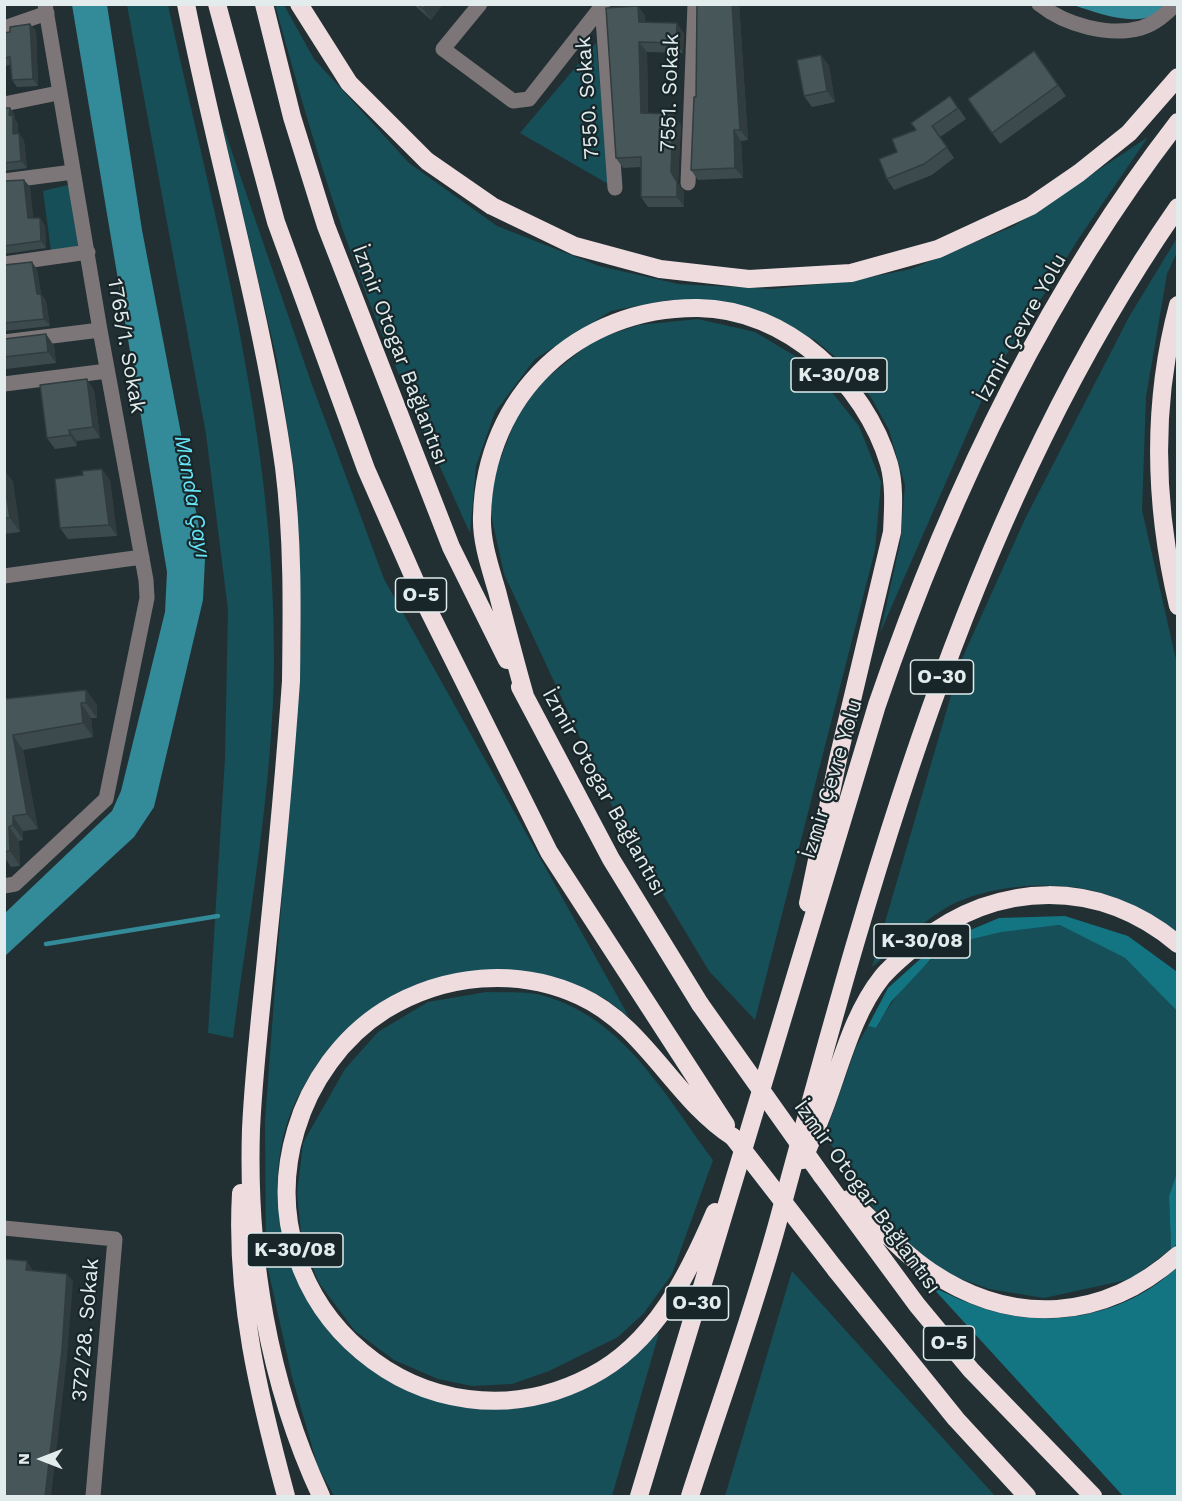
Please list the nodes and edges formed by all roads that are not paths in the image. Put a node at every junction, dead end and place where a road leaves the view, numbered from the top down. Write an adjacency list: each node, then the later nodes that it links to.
1 (186, 4): 36 (highway)
2 (217, 4): 37 (highway, O-5)
3 (264, 4): 31 (highway, İzmir Otogar Bağlantısı / O-5)
4 (299, 4): 12 (highway)
5 (480, 4): 9 (street)
6 (695, 4): 18 (street, 7551. Sokak)
7 (1039, 4): 8 (street)
8 (1176, 4)
9 (602, 5): 19 (street, 7550. Sokak)
10 (46, 9): 11 (street); 13 (street, 1765/1. Sokak)
11 (4, 27)
12 (1178, 77)
13 (58, 93): 14 (street); 16 (street, 1765/1. Sokak)
14 (4, 104)
15 (1178, 122): 34 (highway, İzmir Çevre Yolu / O-30)
16 (73, 172): 17 (street); 21 (street, 1765/1. Sokak)
17 (4, 181)
18 (688, 183)
19 (615, 188)
20 (1178, 207): 39 (highway, O-30)
21 (88, 252): 22 (street); 24 (street, 1765/1. Sokak)
22 (4, 264)
23 (1178, 305): 30 (highway)
24 (100, 330): 25 (street); 26 (street, 1765/1. Sokak)
25 (4, 342)
26 (107, 371): 27 (street); 28 (street, 1765/1. Sokak)
27 (4, 384)
28 (142, 557): 29 (street); 32 (street, 1765/1. Sokak)
29 (4, 576)
30 (1178, 606)
31 (525, 696): 34 (highway, K-30/08); 38 (highway, İzmir Otogar Bağlantısı / O-5, bridge)
32 (4, 886)
33 (1178, 944): 39 (highway, K-30/08)
34 (782, 1028): 35 (highway, İzmir Çevre Yolu / O-30)
35 (757, 1111): 37 (highway, K-30/08); 45 (highway, İzmir Çevre Yolu / O-30)
36 (251, 1129): 43 (highway, K-30/08); 44 (highway)
37 (733, 1137): 47 (highway, O-5, bridge)
38 (822, 1176): 41 (highway); 48 (highway, İzmir Otogar Bağlantısı / O-5)
39 (788, 1181): 46 (highway, O-30)
40 (4, 1228): 42 (street, 372/28. Sokak)
41 (1178, 1255)
42 (93, 1497)
43 (286, 1497)
44 (321, 1497)
45 (639, 1497)
46 (690, 1497)
47 (1027, 1497)
48 (1093, 1497)

